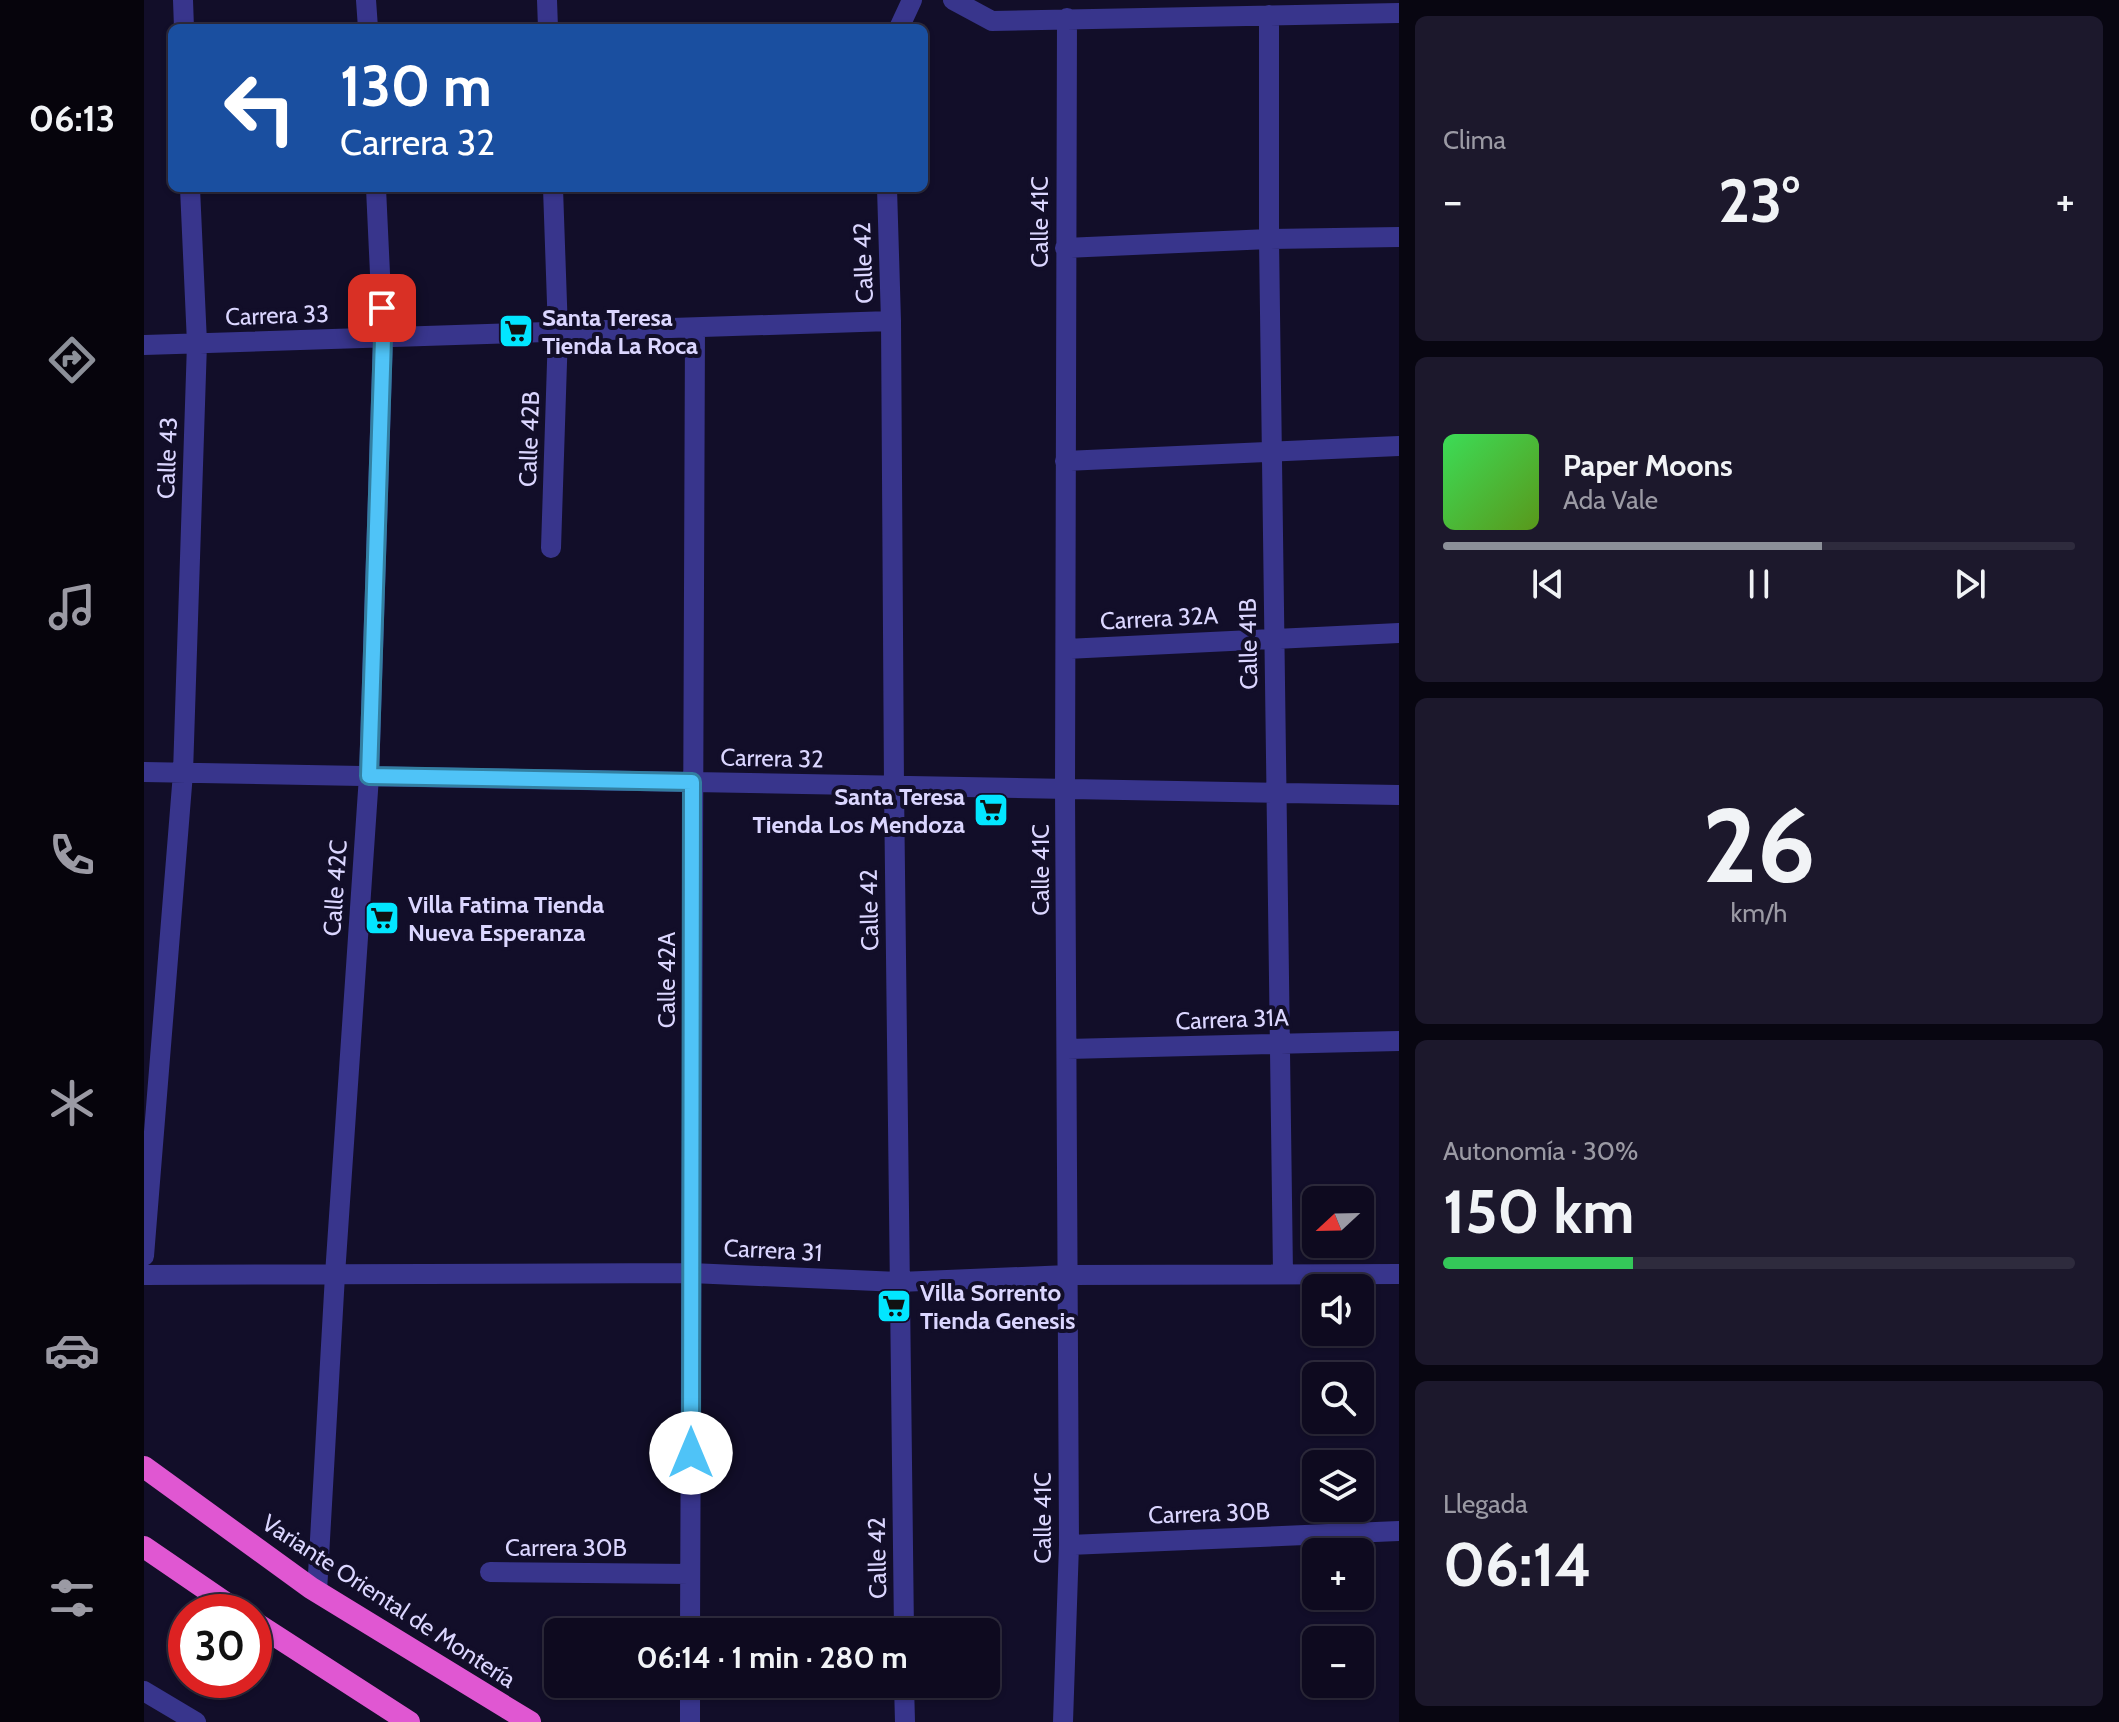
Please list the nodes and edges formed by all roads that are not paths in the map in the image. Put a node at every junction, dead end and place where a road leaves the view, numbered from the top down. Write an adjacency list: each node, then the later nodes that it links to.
1 (183, 0): 10 (street)
2 (366, 0): 11 (street)
3 (547, 0): 12 (street)
4 (912, 0): 13 (street)
5 (953, 0): 9 (street)
6 (1223, 8): 8 (street); 9 (street)
7 (1399, 13): 8 (street)
8 (1269, 15): 19 (street, Calle 41B)
9 (1067, 18): 20 (street, Calle 41C)
10 (184, 24)
11 (368, 24)
12 (548, 24)
13 (901, 24)
14 (190, 192): 25 (street, Calle 43)
15 (376, 192): 24 (street, Calle 42C)
16 (553, 192): 23 (street, Calle 42B)
17 (887, 192): 21 (street, Calle 42)
18 (1399, 237): 19 (street)
19 (1269, 239): 20 (street); 28 (street, Calle 41B)
20 (1065, 248): 29 (street, Calle 41C)
21 (891, 321): 22 (street, Carrera 33); 38 (street, Calle 42)
22 (695, 328): 23 (street, Carrera 33); 37 (street, Calle 42A)
23 (558, 332): 24 (street, Carrera 33); 30 (street, Calle 42B)
24 (383, 338): 25 (street, Carrera 33); 36 (street, Calle 42C)
25 (197, 343): 26 (street, Carrera 33); 35 (street, Calle 43)
26 (144, 345)
27 (1399, 446): 28 (street)
28 (1272, 452): 29 (street); 32 (street, Calle 41B)
29 (1065, 461): 33 (street, Calle 41C)
30 (551, 548)
31 (1399, 633): 32 (street, Carrera 32A)
32 (1274, 638): 33 (street, Carrera 32A); 40 (street, Calle 41B)
33 (1066, 649): 39 (street, Calle 41C)
34 (144, 772): 35 (street, Carrera 32)
35 (183, 773): 36 (street, Carrera 32); 45 (street, Calle 43)
36 (369, 776): 37 (street, Carrera 32); 50 (street, Calle 42C)
37 (692, 782): 38 (street, Carrera 32); 46 (street, Calle 42A)
38 (894, 787): 39 (street, Carrera 32); 52 (street, Calle 42)
39 (1065, 790): 40 (street, Carrera 32); 44 (street, Calle 41C)
40 (1276, 794): 41 (street, Carrera 32); 43 (street, Calle 41B)
41 (1399, 795)
42 (1399, 1041): 43 (street, Carrera 31A)
43 (1280, 1043): 44 (street, Carrera 31A); 47 (street, Calle 41B)
44 (1067, 1049): 51 (street, Calle 41C)
45 (144, 1256)
46 (691, 1273): 50 (street, Carrera 31); 52 (street, Carrera 31); 58 (street, Calle 42A)
47 (1283, 1273): 48 (street, Carrera 31); 51 (street, Carrera 31)
48 (1399, 1274)
49 (144, 1275): 50 (street, Carrera 31)
50 (335, 1275): 59 (street, Calle 42C)
51 (1068, 1275): 52 (street, Carrera 31); 55 (street, Calle 41C)
52 (899, 1282): 62 (street, Calle 42)
53 (144, 1467): 59 (highway, Variante Oriental de Montería)
54 (1399, 1531): 55 (street, Carrera 30B)
55 (1069, 1545): 72 (street, Calle 41C)
56 (144, 1547): 60 (highway)
57 (490, 1572): 58 (street, Carrera 30B)
58 (690, 1574): 61 (street, Calle 42A)
59 (317, 1592): 69 (highway, Variante Oriental de Montería)
60 (213, 1594)
61 (690, 1618)
62 (904, 1618)
63 (272, 1634): 68 (highway)
64 (144, 1691): 67 (street)
65 (690, 1698): 70 (street)
66 (904, 1698): 71 (street)
67 (196, 1722)
68 (409, 1722)
69 (530, 1722)
70 (690, 1722)
71 (905, 1722)
72 (1063, 1722)

